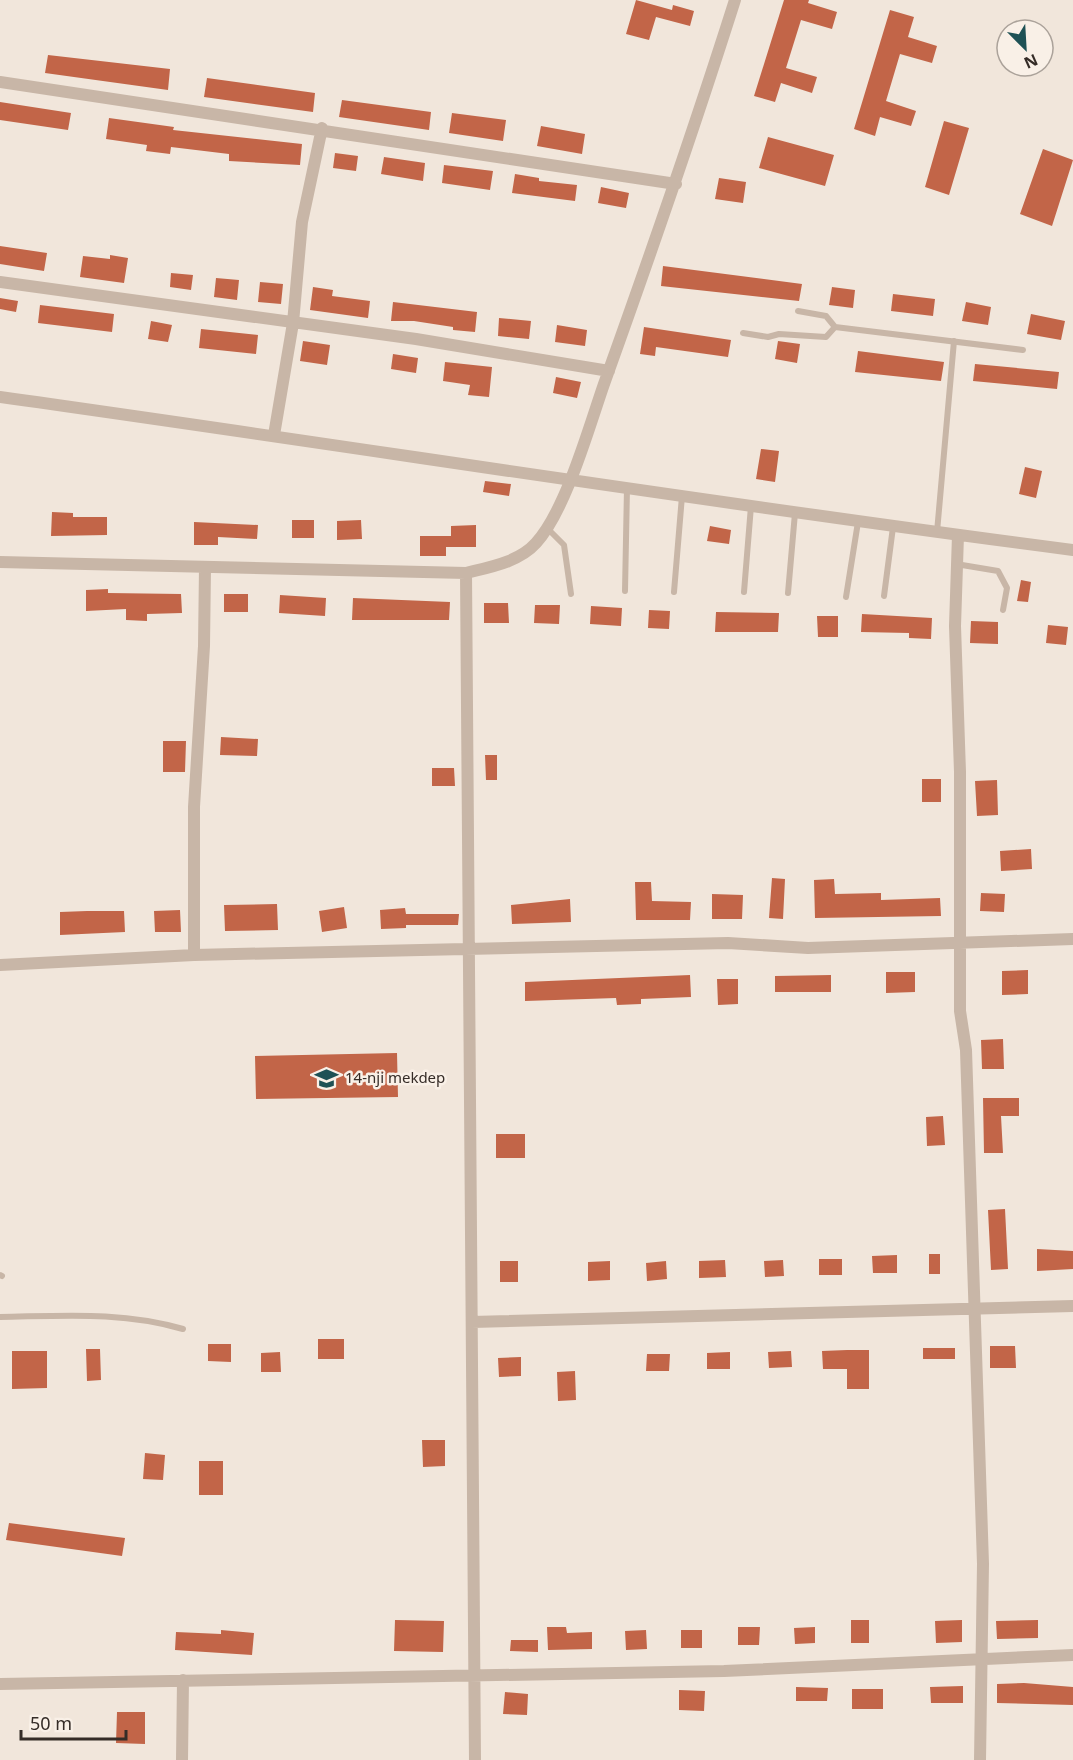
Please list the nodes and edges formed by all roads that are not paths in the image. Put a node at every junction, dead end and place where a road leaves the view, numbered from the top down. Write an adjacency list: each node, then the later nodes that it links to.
1 (735, 0): 4 (street)
2 (0, 82): 3 (street)
3 (322, 128): 4 (street); 7 (street)
4 (676, 184): 12 (street)
5 (0, 282): 7 (street)
6 (798, 311): 8 (lane)
7 (292, 323): 12 (street); 14 (street)
8 (835, 327): 9 (lane); 10 (lane)
9 (743, 333)
10 (954, 341): 11 (lane); 23 (lane)
11 (1023, 350)
12 (609, 371): 15 (street)
13 (0, 397): 14 (street)
14 (274, 435): 15 (street)
15 (570, 479): 16 (street); 22 (street)
16 (627, 488): 17 (street); 30 (lane)
17 (682, 496): 18 (street); 31 (lane)
18 (751, 506): 19 (street); 32 (lane)
19 (795, 513): 20 (street); 33 (lane)
20 (858, 522): 21 (street); 36 (lane)
21 (893, 527): 23 (street); 35 (lane)
22 (547, 528): 29 (street); 34 (lane)
23 (936, 532): 24 (street)
24 (958, 535): 25 (street); 27 (street)
25 (1073, 550)
26 (0, 562): 28 (street)
27 (955, 564): 37 (lane); 39 (street)
28 (205, 567): 29 (street); 41 (street)
29 (466, 573): 40 (street)
30 (625, 591)
31 (674, 592)
32 (744, 592)
33 (788, 593)
34 (572, 594)
35 (884, 596)
36 (846, 597)
37 (1003, 610)
38 (1073, 939): 39 (street)
39 (959, 943): 40 (street); 44 (street)
40 (470, 949): 41 (street); 46 (street)
41 (194, 955): 42 (street)
42 (0, 965)
43 (1073, 1306): 44 (street)
44 (975, 1309): 46 (street); 49 (street)
45 (0, 1317): 47 (lane)
46 (472, 1322): 50 (street)
47 (183, 1329)
48 (1073, 1655): 49 (street)
49 (981, 1658): 50 (street); 55 (street)
50 (475, 1673): 51 (street); 54 (street)
51 (183, 1680): 52 (street); 53 (street)
52 (0, 1684)
53 (182, 1760)
54 (475, 1760)
55 (980, 1760)

